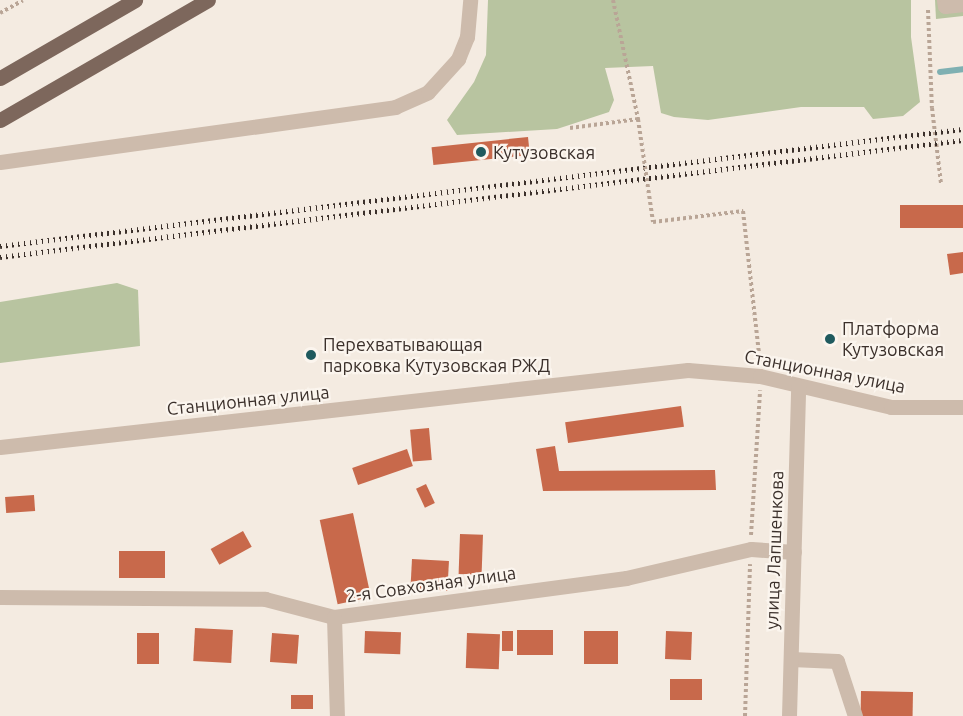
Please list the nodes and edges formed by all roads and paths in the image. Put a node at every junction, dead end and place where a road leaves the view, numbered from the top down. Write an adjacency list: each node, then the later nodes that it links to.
1 (23, 0): 9 (path)
2 (135, 0): 10 (main road)
3 (208, 0): 12 (main road)
4 (470, 0): 14 (street)
5 (613, 0): 11 (path, bridge)
6 (928, 0): 15 (path)
7 (944, 0): 8 (street)
8 (963, 4)
9 (0, 13)
10 (0, 78)
11 (638, 119): 13 (path); 16 (path, bridge)
12 (0, 120)
13 (570, 128)
14 (0, 162)
15 (941, 184)
16 (760, 376): 17 (street, Станционная улица); 19 (street, Станционная улица); 20 (path)
17 (798, 386): 18 (street, Станционная улица); 21 (street, улица Лапшенкова)
18 (963, 407)
19 (0, 447)
20 (751, 549): 21 (street, 2-я Совхозная улица); 23 (street, 2-я Совхозная улица); 26 (path)
21 (794, 552): 24 (street, улица Лапшенкова)
22 (0, 597): 23 (street, 2-я Совхозная улица)
23 (334, 617): 25 (street)
24 (791, 659): 27 (street, улица Лапшенкова); 28 (street)
25 (337, 716)
26 (745, 716)
27 (789, 716)
28 (855, 716)

